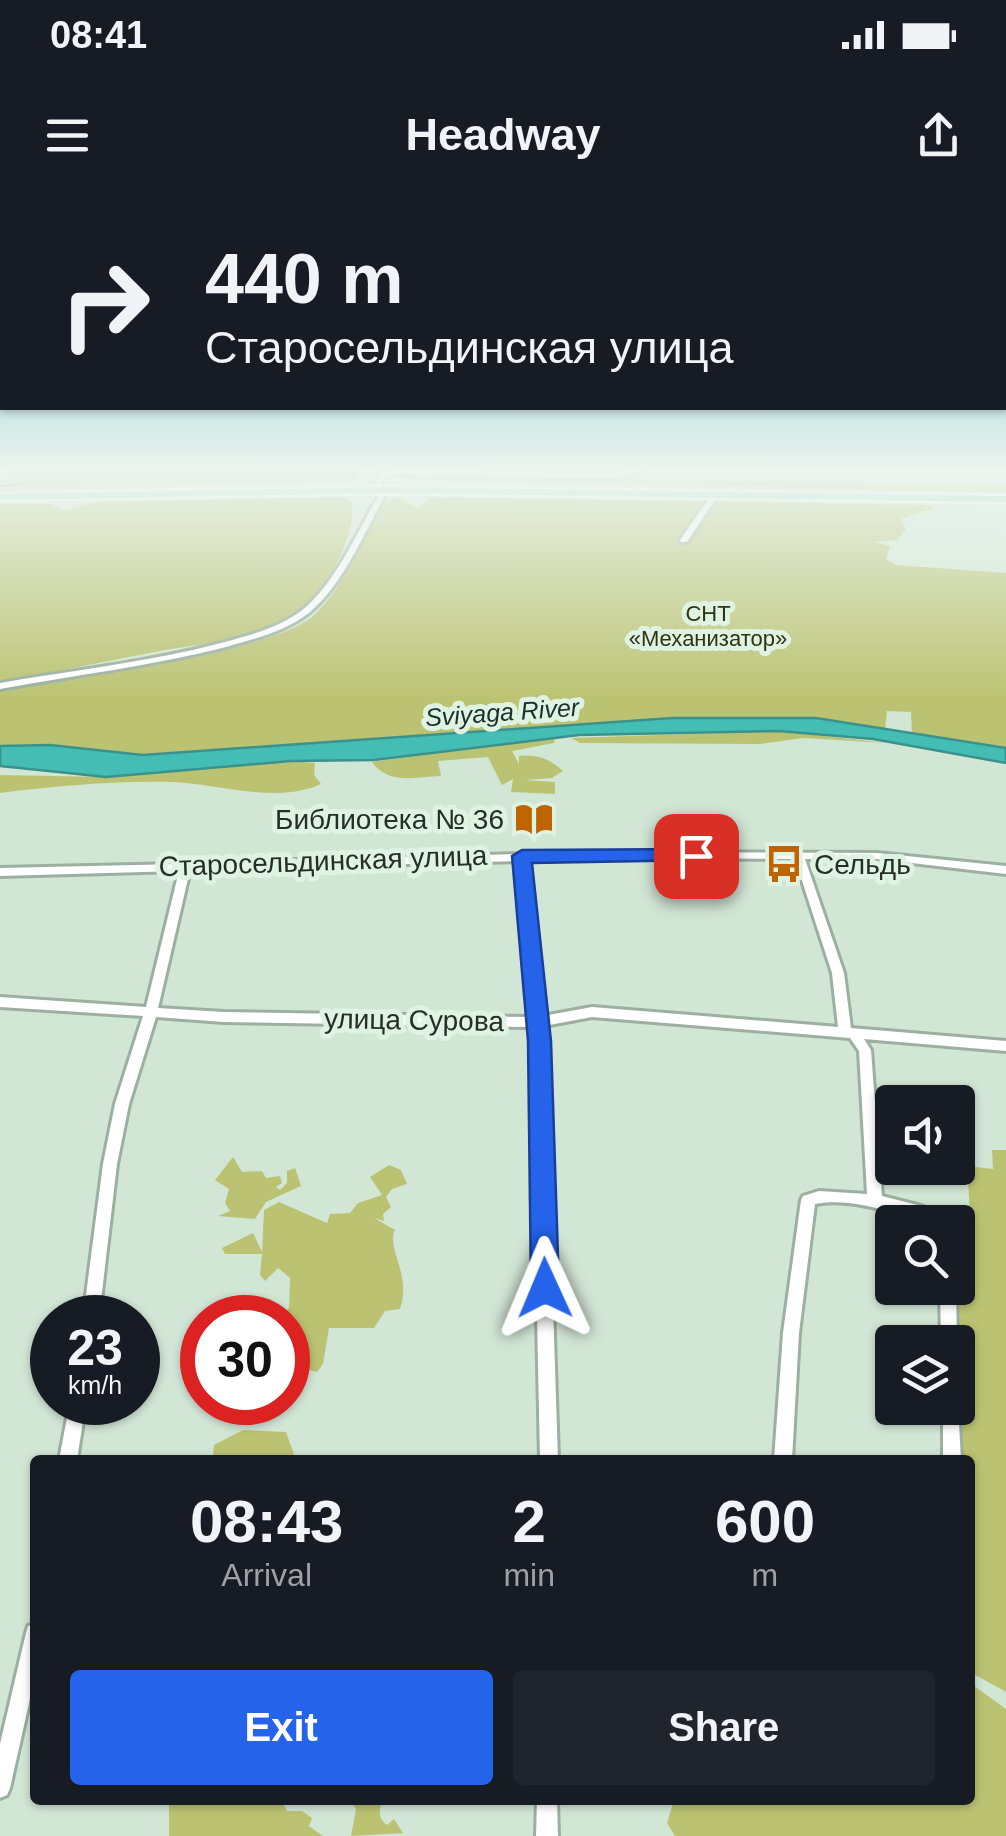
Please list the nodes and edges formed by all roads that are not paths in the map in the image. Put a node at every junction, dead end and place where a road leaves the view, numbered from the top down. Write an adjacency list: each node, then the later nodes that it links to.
1 (348, 546): 2 (street)
2 (0, 686)
3 (522, 856): 4 (street, Старосельдинская улица); 5 (street, Старосельдинская улица); 12 (street)
4 (799, 856): 6 (street, Старосельдинская улица); 13 (street)
5 (186, 865): 7 (street, Старосельдинская улица); 8 (street)
6 (1006, 870)
7 (0, 872)
8 (153, 996): 10 (street); 11 (street)
9 (0, 1002): 10 (street, улица Сурова)
10 (134, 1013): 11 (street, улица Сурова)
11 (150, 1015): 12 (street, улица Сурова); 17 (street)
12 (538, 1022): 13 (street, улица Сурова); 21 (street)
13 (849, 1034): 14 (street, улица Сурова); 15 (street)
14 (1006, 1046)
15 (875, 1203): 16 (street); 22 (street)
16 (884, 1205)
17 (94, 1295)
18 (74, 1425): 20 (street)
19 (951, 1425): 23 (street)
20 (69, 1455)
21 (549, 1455)
22 (783, 1455)
23 (952, 1455)
24 (30, 1656): 25 (street)
25 (0, 1788)
26 (546, 1805): 27 (street)
27 (547, 1836)

